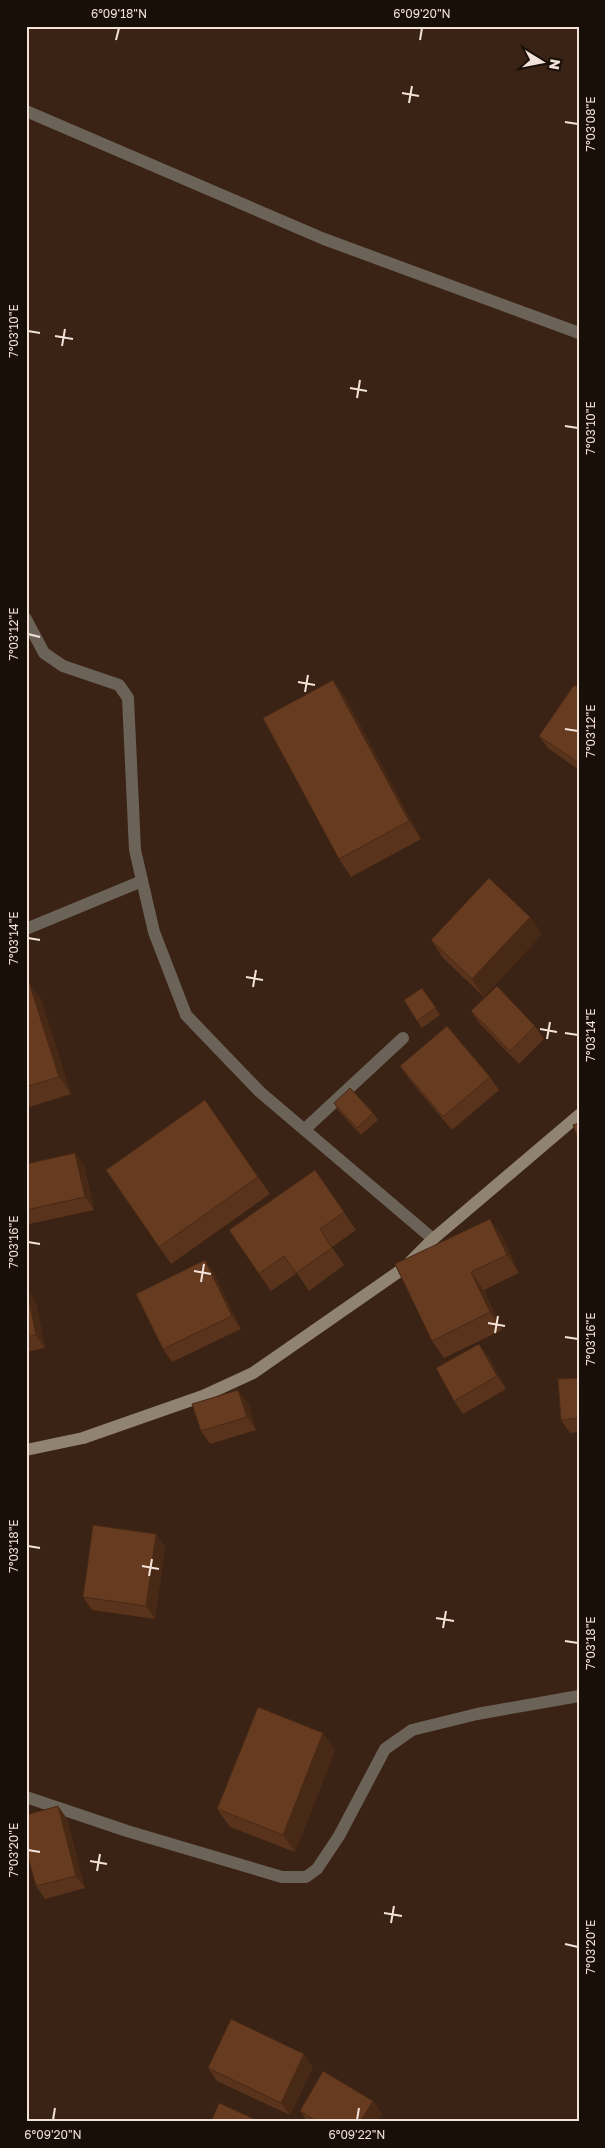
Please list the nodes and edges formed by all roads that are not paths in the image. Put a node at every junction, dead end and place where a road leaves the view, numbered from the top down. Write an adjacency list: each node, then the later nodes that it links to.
1 (26, 111): 2 (street)
2 (579, 333)
3 (26, 619): 4 (street)
4 (142, 882): 5 (street); 8 (street)
5 (26, 929)
6 (403, 1038): 8 (street)
7 (579, 1115): 9 (street)
8 (305, 1129): 9 (street)
9 (433, 1240): 10 (street)
10 (26, 1450)
11 (579, 1696): 12 (street)
12 (26, 1797)

